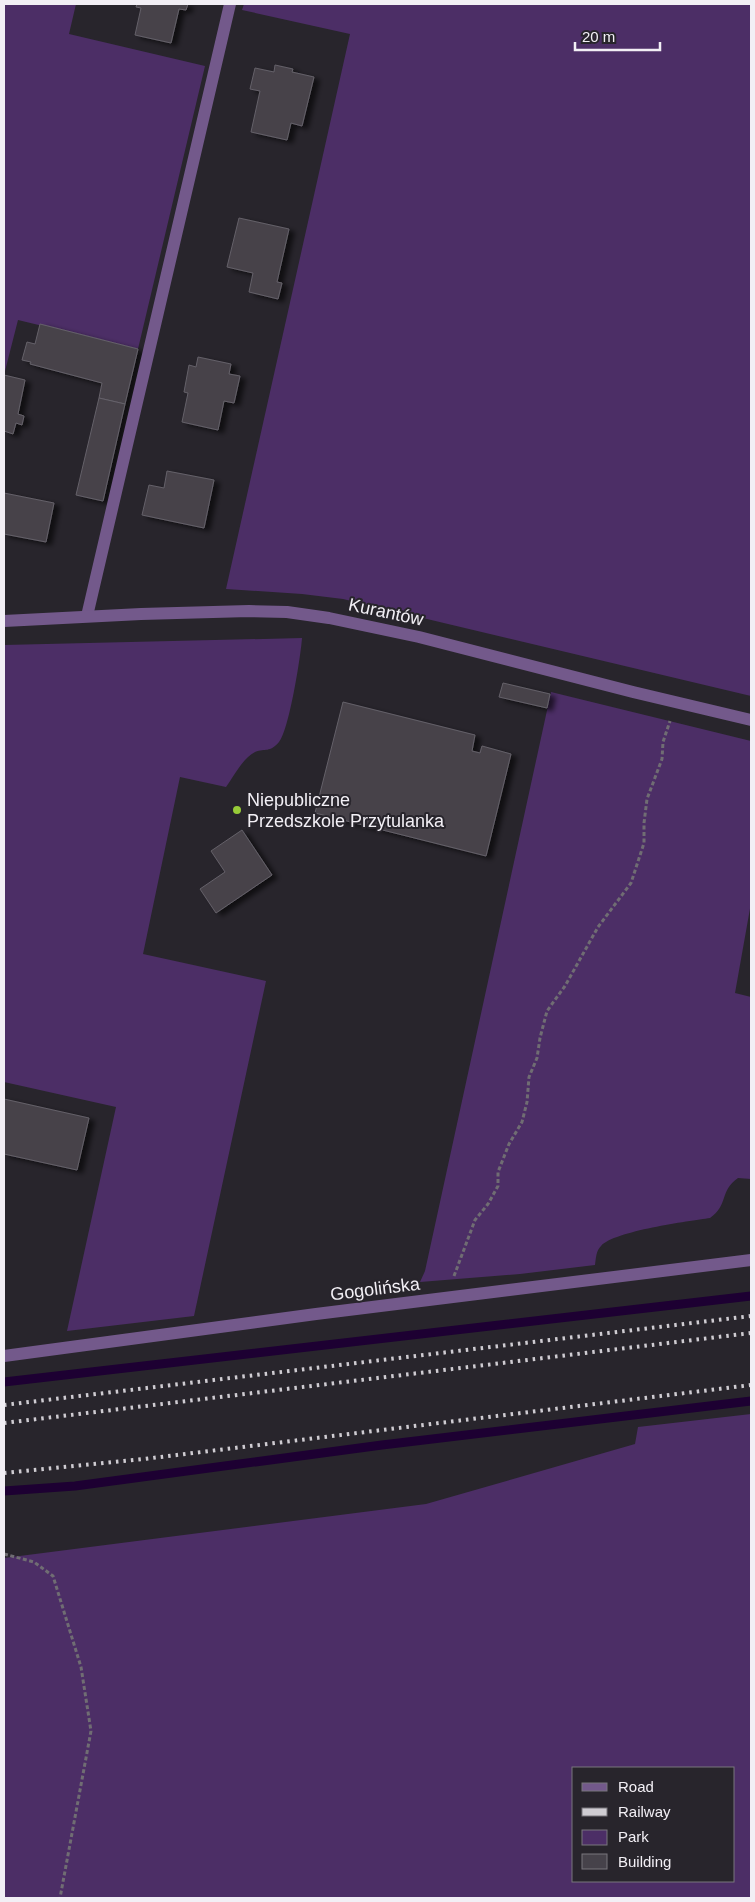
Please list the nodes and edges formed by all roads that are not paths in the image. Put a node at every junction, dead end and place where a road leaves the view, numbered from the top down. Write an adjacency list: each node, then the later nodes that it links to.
1 (230, 4): 2 (street)
2 (88, 616): 3 (street, Kurantów); 4 (street, Kurantów)
3 (4, 621)
4 (751, 720)
5 (751, 1260): 6 (street, Gogolińska)
6 (4, 1356)

